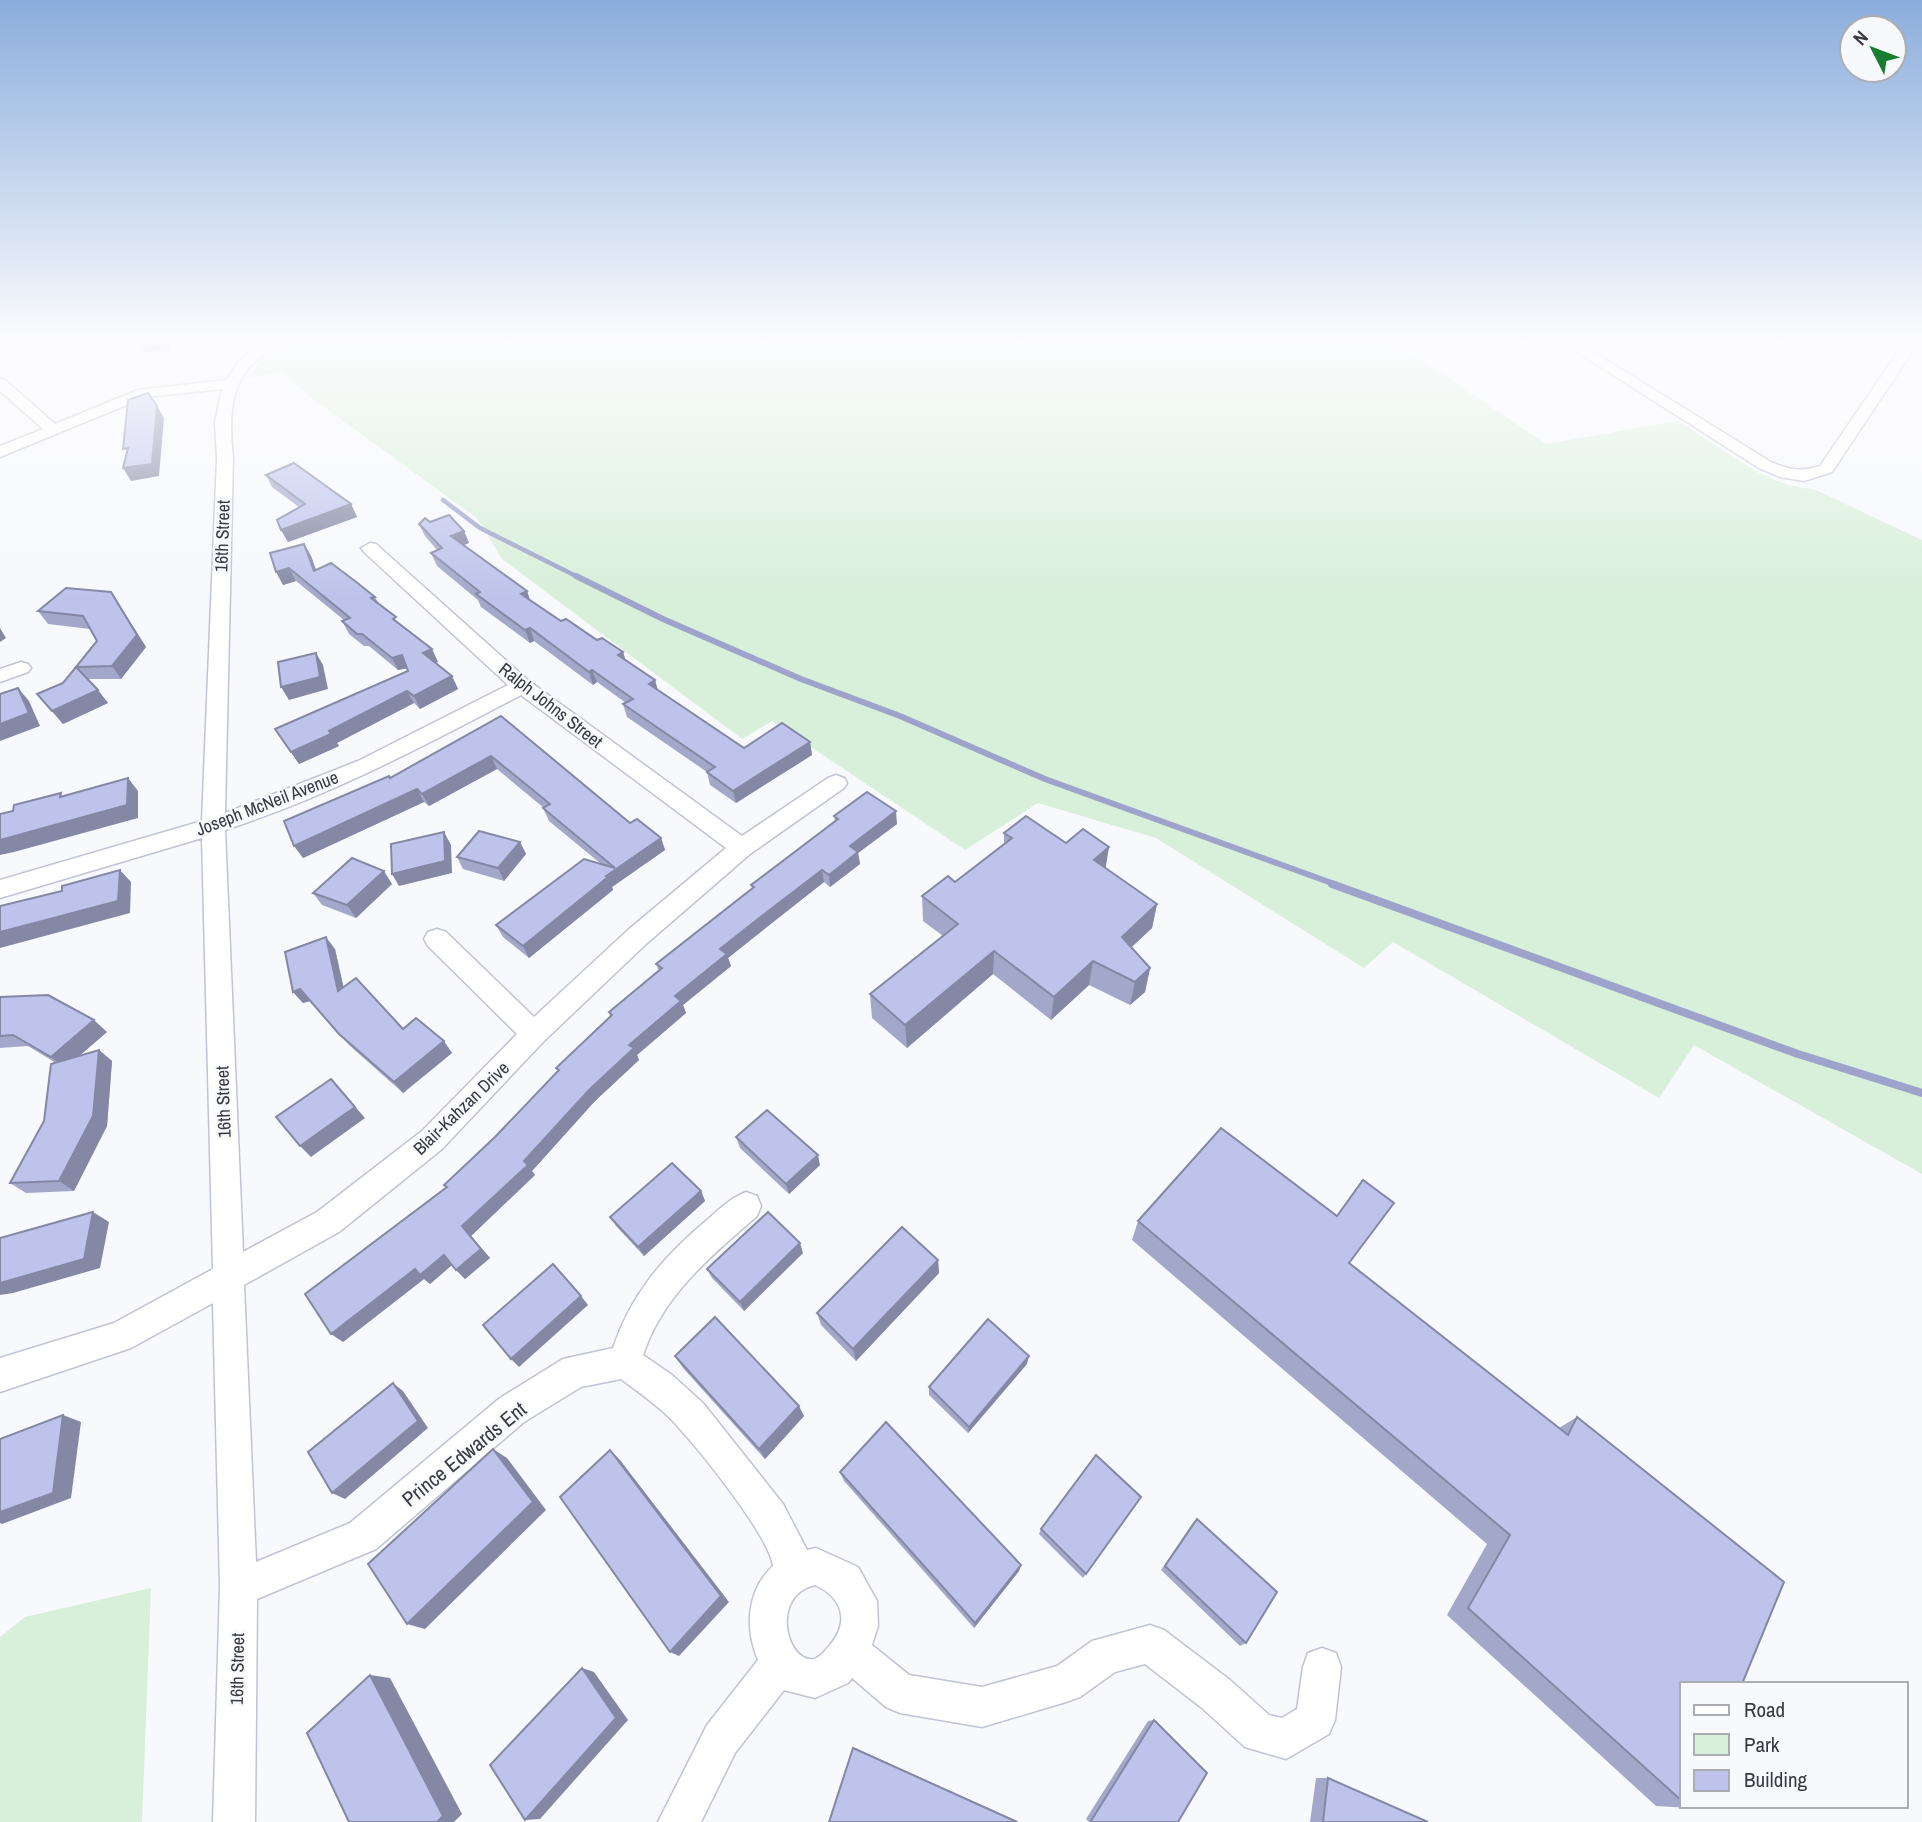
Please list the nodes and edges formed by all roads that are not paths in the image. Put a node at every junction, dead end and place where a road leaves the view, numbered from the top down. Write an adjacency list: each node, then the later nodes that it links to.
1 (222, 428): 11 (street, 16th Street)
2 (1706, 428): 3 (street)
3 (1855, 428)
4 (52, 429): 5 (street)
5 (0, 452)
6 (370, 548): 9 (street, Ralph Johns Street)
7 (21, 668): 8 (street)
8 (0, 676)
9 (522, 686): 11 (street, Joseph McNeil Avenue); 12 (street, Ralph Johns Street)
10 (836, 783): 12 (street, Blair-Kahzan Drive)
11 (213, 825): 13 (street, Joseph McNeil Avenue); 17 (street, 16th Street)
12 (742, 848): 15 (street, Blair-Kahzan Drive)
13 (0, 889)
14 (437, 939): 15 (street)
15 (534, 1034): 17 (street, Blair-Kahzan Drive)
16 (746, 1206): 18 (street)
17 (229, 1275): 19 (street, Blair-Kahzan Drive); 21 (street, 16th Street)
18 (624, 1362): 20 (street); 21 (street, Prince Edwards Ent)
19 (0, 1375)
20 (793, 1573): 22 (street); 23 (street)
21 (239, 1587): 25 (street, 16th Street)
22 (851, 1653): 23 (street); 24 (street)
23 (780, 1664): 26 (street)
24 (1322, 1667)
25 (233, 1822)
26 (679, 1822)

